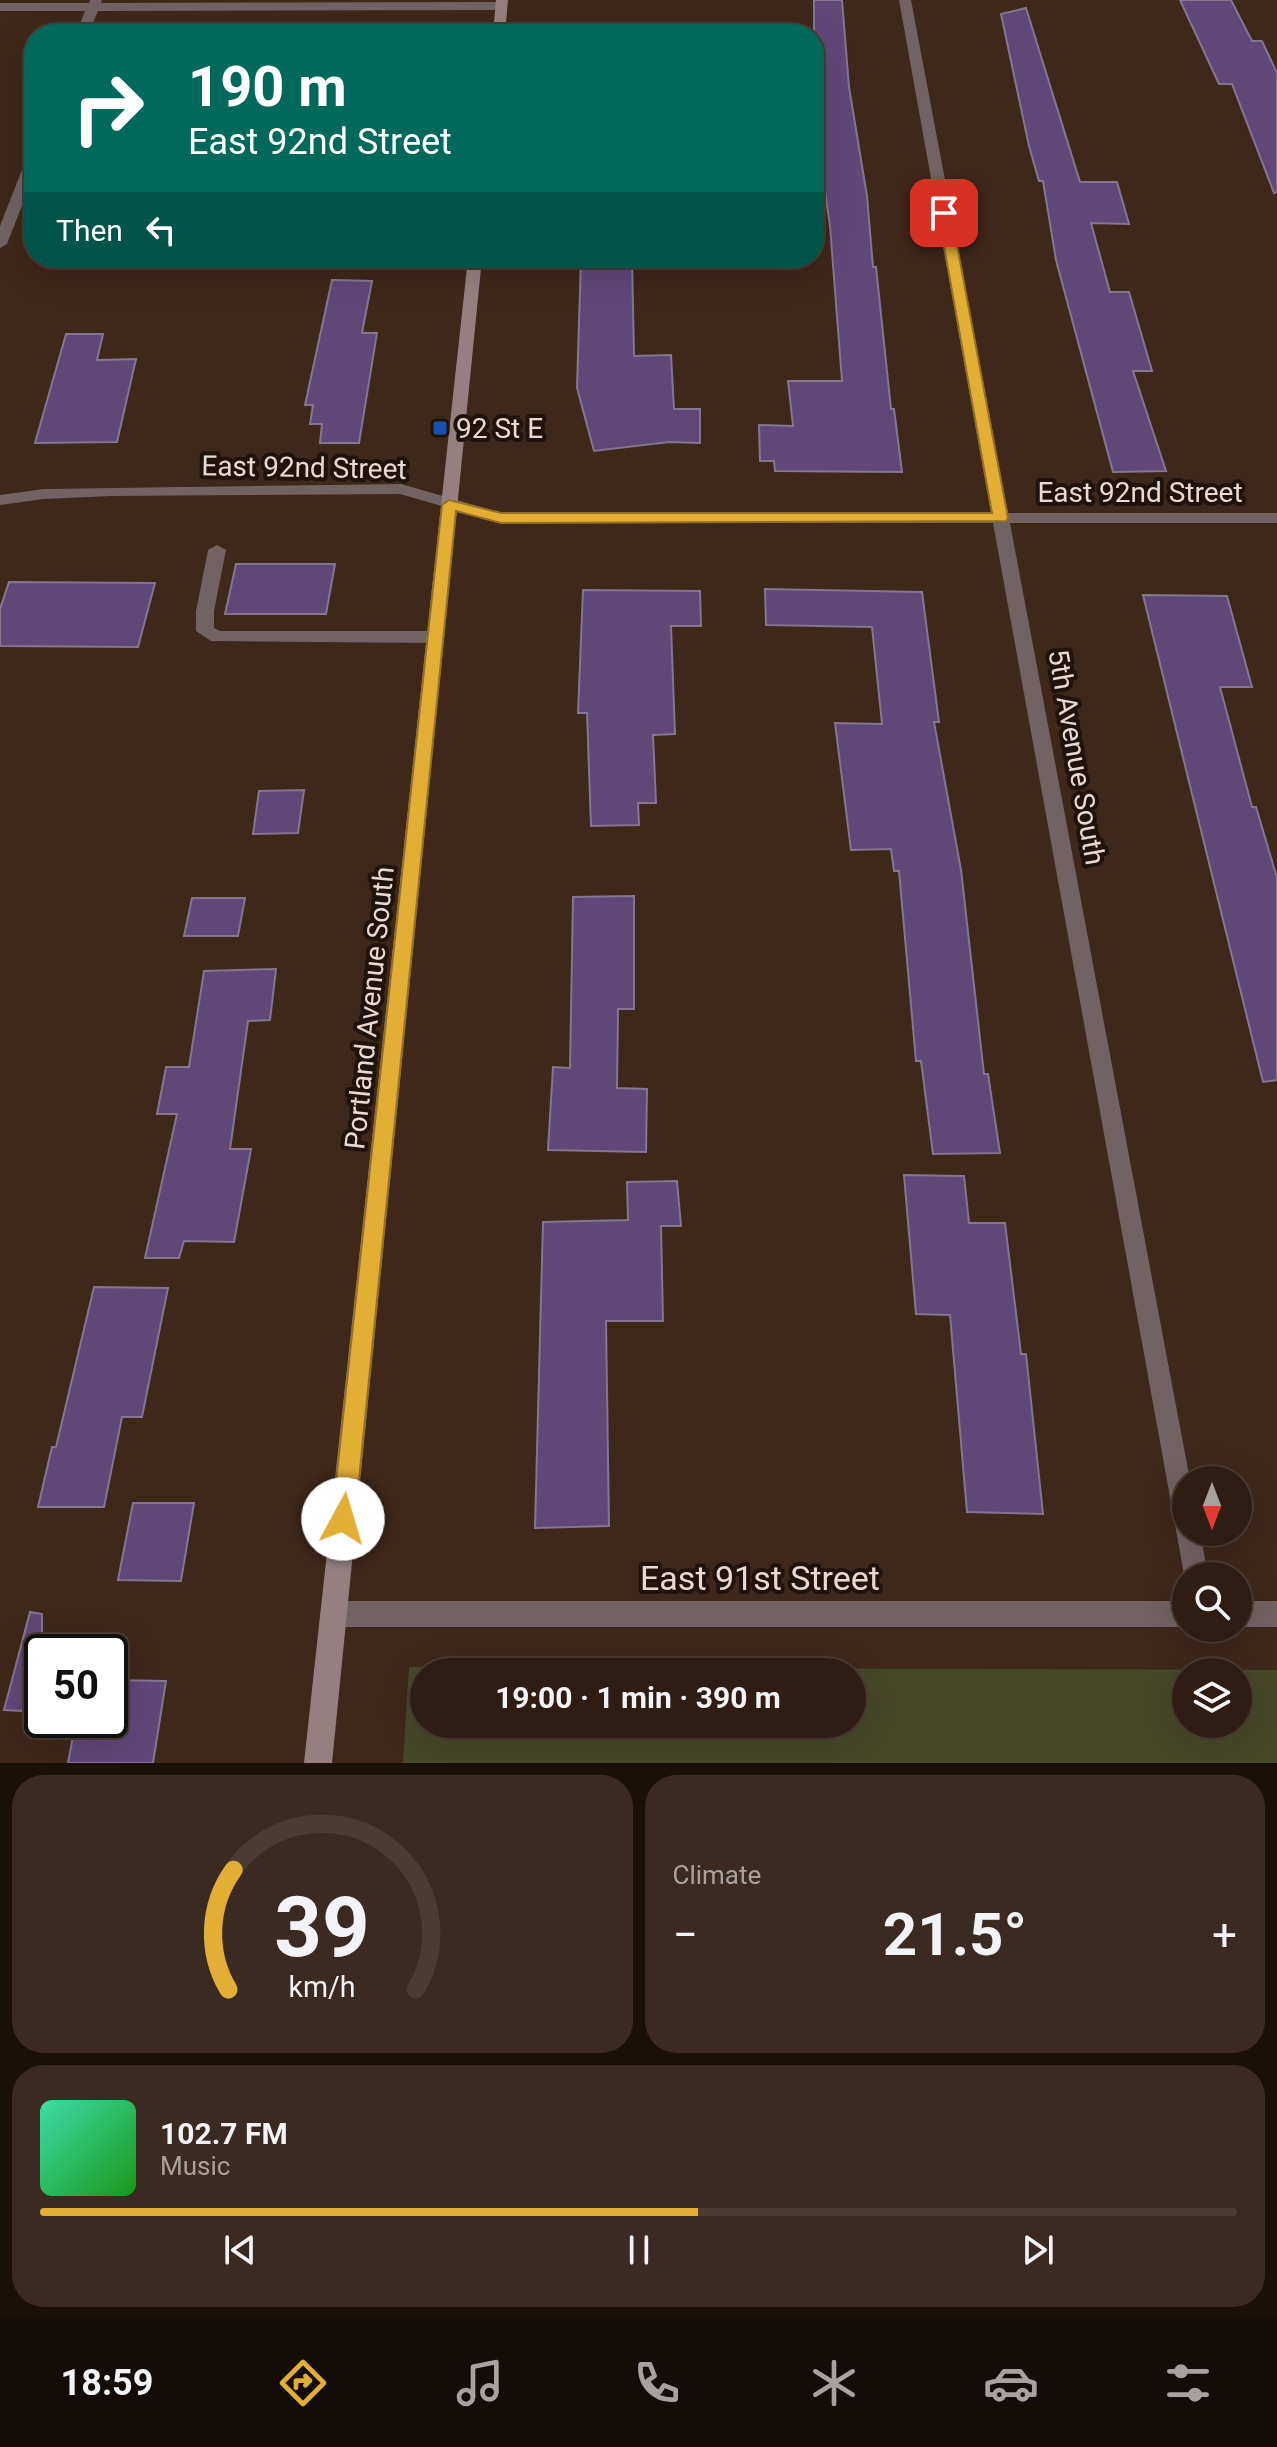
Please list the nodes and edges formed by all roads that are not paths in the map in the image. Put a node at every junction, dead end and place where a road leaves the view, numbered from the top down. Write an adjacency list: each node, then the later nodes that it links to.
1 (905, 0): 12 (street, 5th Avenue South)
2 (94, 3): 3 (street); 4 (street); 5 (street)
3 (502, 3): 6 (main road)
4 (0, 7)
5 (86, 24)
6 (500, 24)
7 (24, 183): 8 (street)
8 (0, 244)
9 (474, 268): 11 (main road, Portland Avenue South)
10 (0, 500): 11 (street, East 92nd Street)
11 (449, 505): 12 (street, East 92nd Street); 15 (main road, Portland Avenue South)
12 (1001, 518): 13 (street, East 92nd Street); 16 (street, 5th Avenue South)
13 (1277, 518)
14 (217, 550): 15 (street)
15 (436, 637): 17 (main road, Portland Avenue South)
16 (1175, 1466)
17 (333, 1614): 18 (street, East 91st Street); 21 (main road, Portland Avenue South)
18 (1172, 1614)
19 (1252, 1614): 20 (street)
20 (1277, 1614)
21 (318, 1763)

